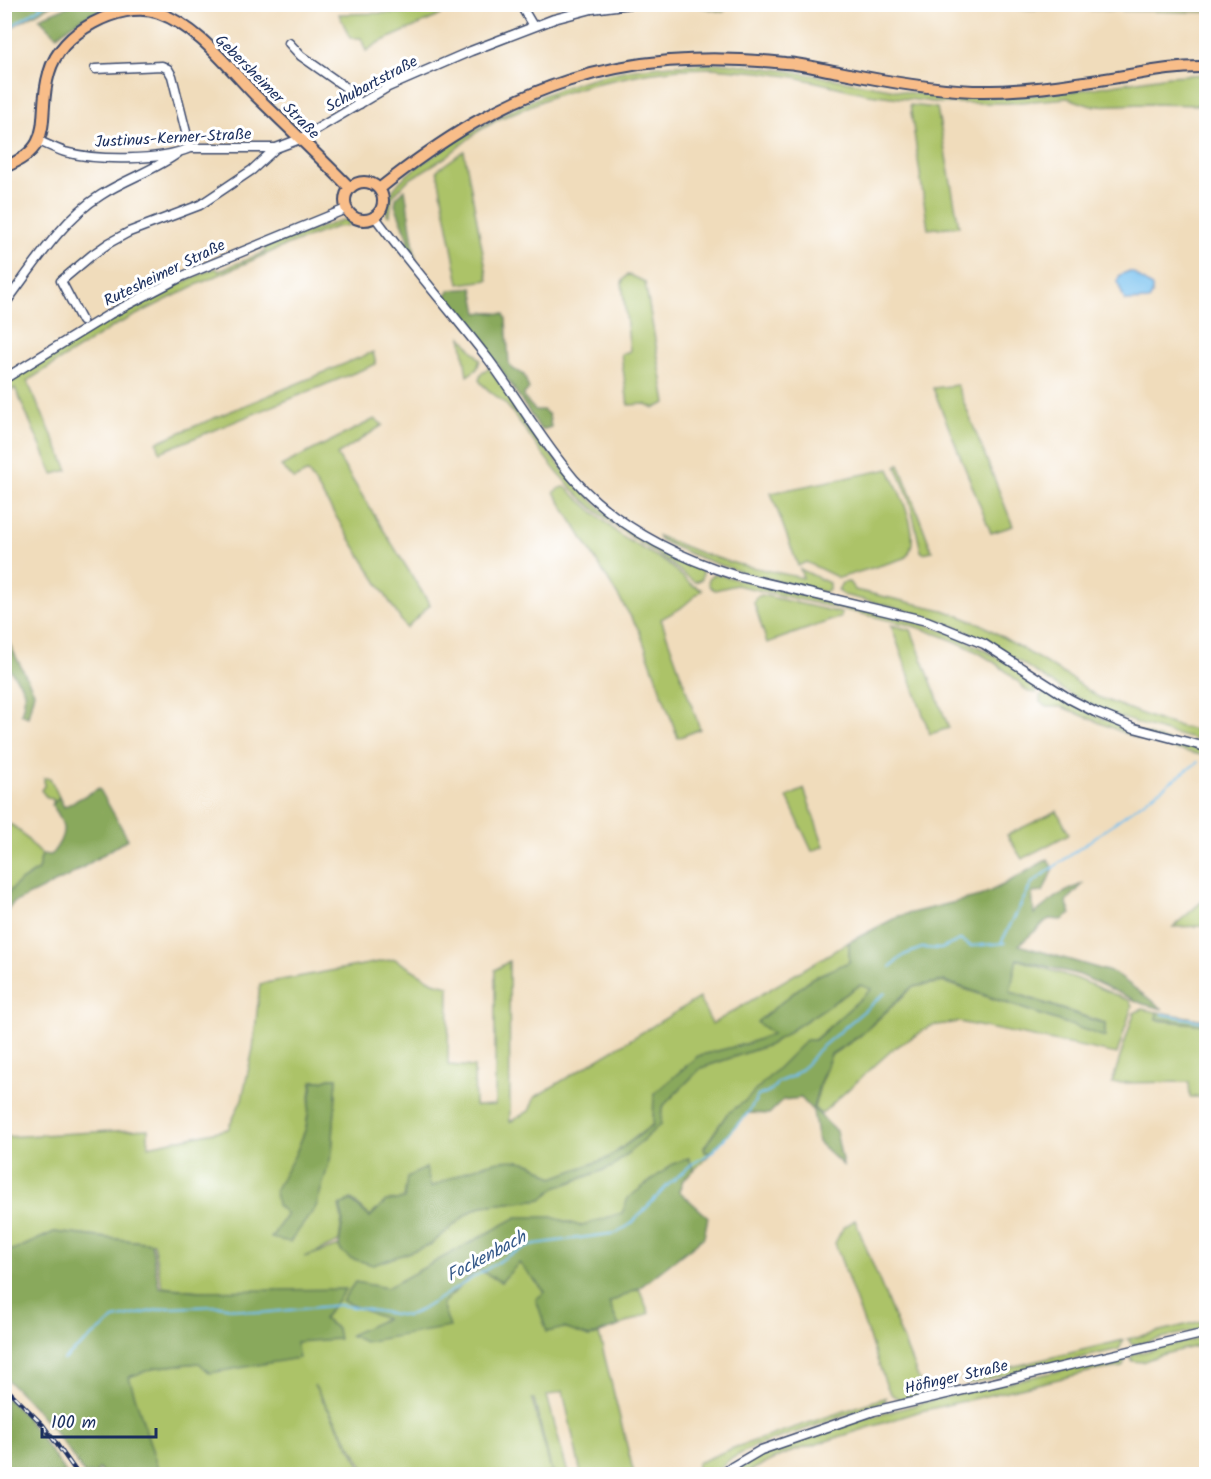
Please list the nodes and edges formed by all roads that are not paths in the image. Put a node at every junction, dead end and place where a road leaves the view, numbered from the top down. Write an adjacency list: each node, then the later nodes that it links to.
1 (520, 4): 4 (street)
2 (631, 4): 4 (street, Schubartstraße)
3 (150, 8): 9 (main road, Gebersheimer Straße); 10 (main road, Gebersheimer Straße)
4 (532, 26): 8 (street, Schubartstraße)
5 (289, 43): 8 (street)
6 (1206, 67): 16 (main road)
7 (94, 69): 11 (street)
8 (360, 104): 9 (street, Schubartstraße)
9 (300, 139): 12 (street, Schubartstraße); 15 (main road, Gebersheimer Straße)
10 (39, 141): 13 (street, Justinus-Kerner-Straße); 14 (main road)
11 (190, 148): 12 (street, Justinus-Kerner-Straße); 13 (street, Justinus-Kerner-Straße)
12 (276, 148): 20 (street, Schubartstraße)
13 (179, 153): 19 (street)
14 (4, 167)
15 (350, 188): 16 (main road); 17 (main road)
16 (380, 189): 18 (main road)
17 (346, 209): 18 (main road); 21 (street, Rutesheimer Straße)
18 (375, 217): 22 (street)
19 (4, 305)
20 (82, 321)
21 (4, 379)
22 (1206, 747)
23 (1206, 1333): 24 (street, Höfinger Straße)
24 (723, 1474)

